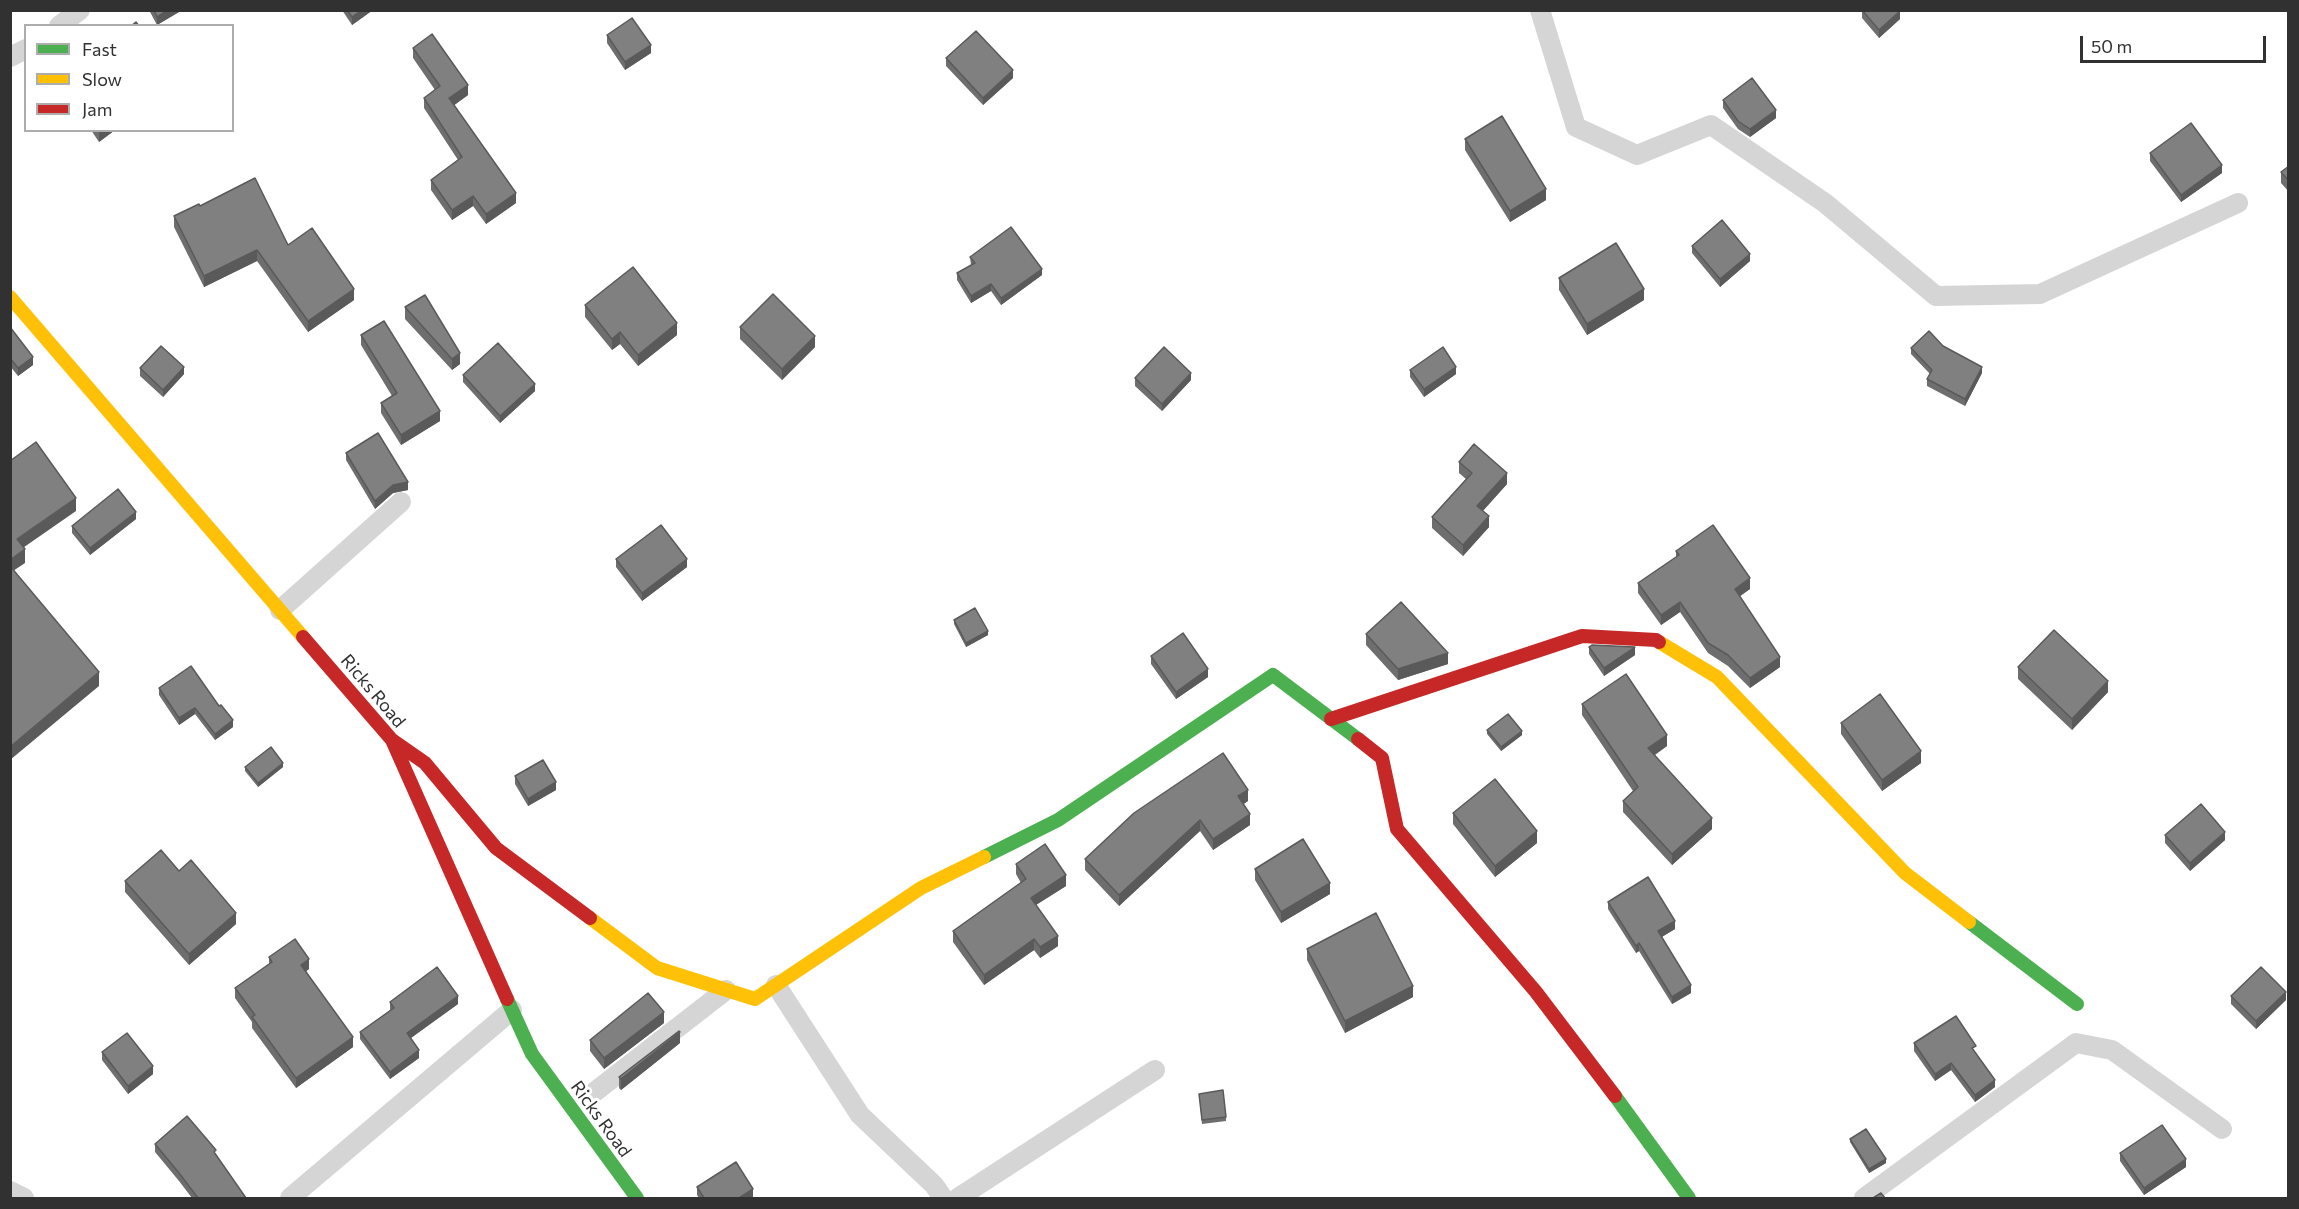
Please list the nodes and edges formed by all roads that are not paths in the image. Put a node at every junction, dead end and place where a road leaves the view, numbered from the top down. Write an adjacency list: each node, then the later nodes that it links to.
1 (80, 10): 3 (street)
2 (1540, 10): 6 (street)
3 (62, 24)
4 (24, 50): 5 (street)
5 (10, 57)
6 (2238, 203)
7 (10, 297): 9 (street, Ricks Road)
8 (401, 502): 9 (street)
9 (280, 610): 11 (street, Ricks Road)
10 (1331, 719): 12 (street); 14 (street); 25 (street)
11 (392, 740): 13 (street); 15 (street, Ricks Road)
12 (776, 985): 13 (street); 23 (street)
13 (726, 990): 17 (street)
14 (2077, 1004)
15 (512, 1010): 21 (street); 22 (street, Ricks Road)
16 (1155, 1070): 24 (street)
17 (592, 1094)
18 (2222, 1129): 26 (street)
19 (10, 1191): 20 (street)
20 (24, 1198)
21 (290, 1198)
22 (636, 1198)
23 (943, 1198)
24 (958, 1198)
25 (1689, 1198)
26 (1864, 1198)

